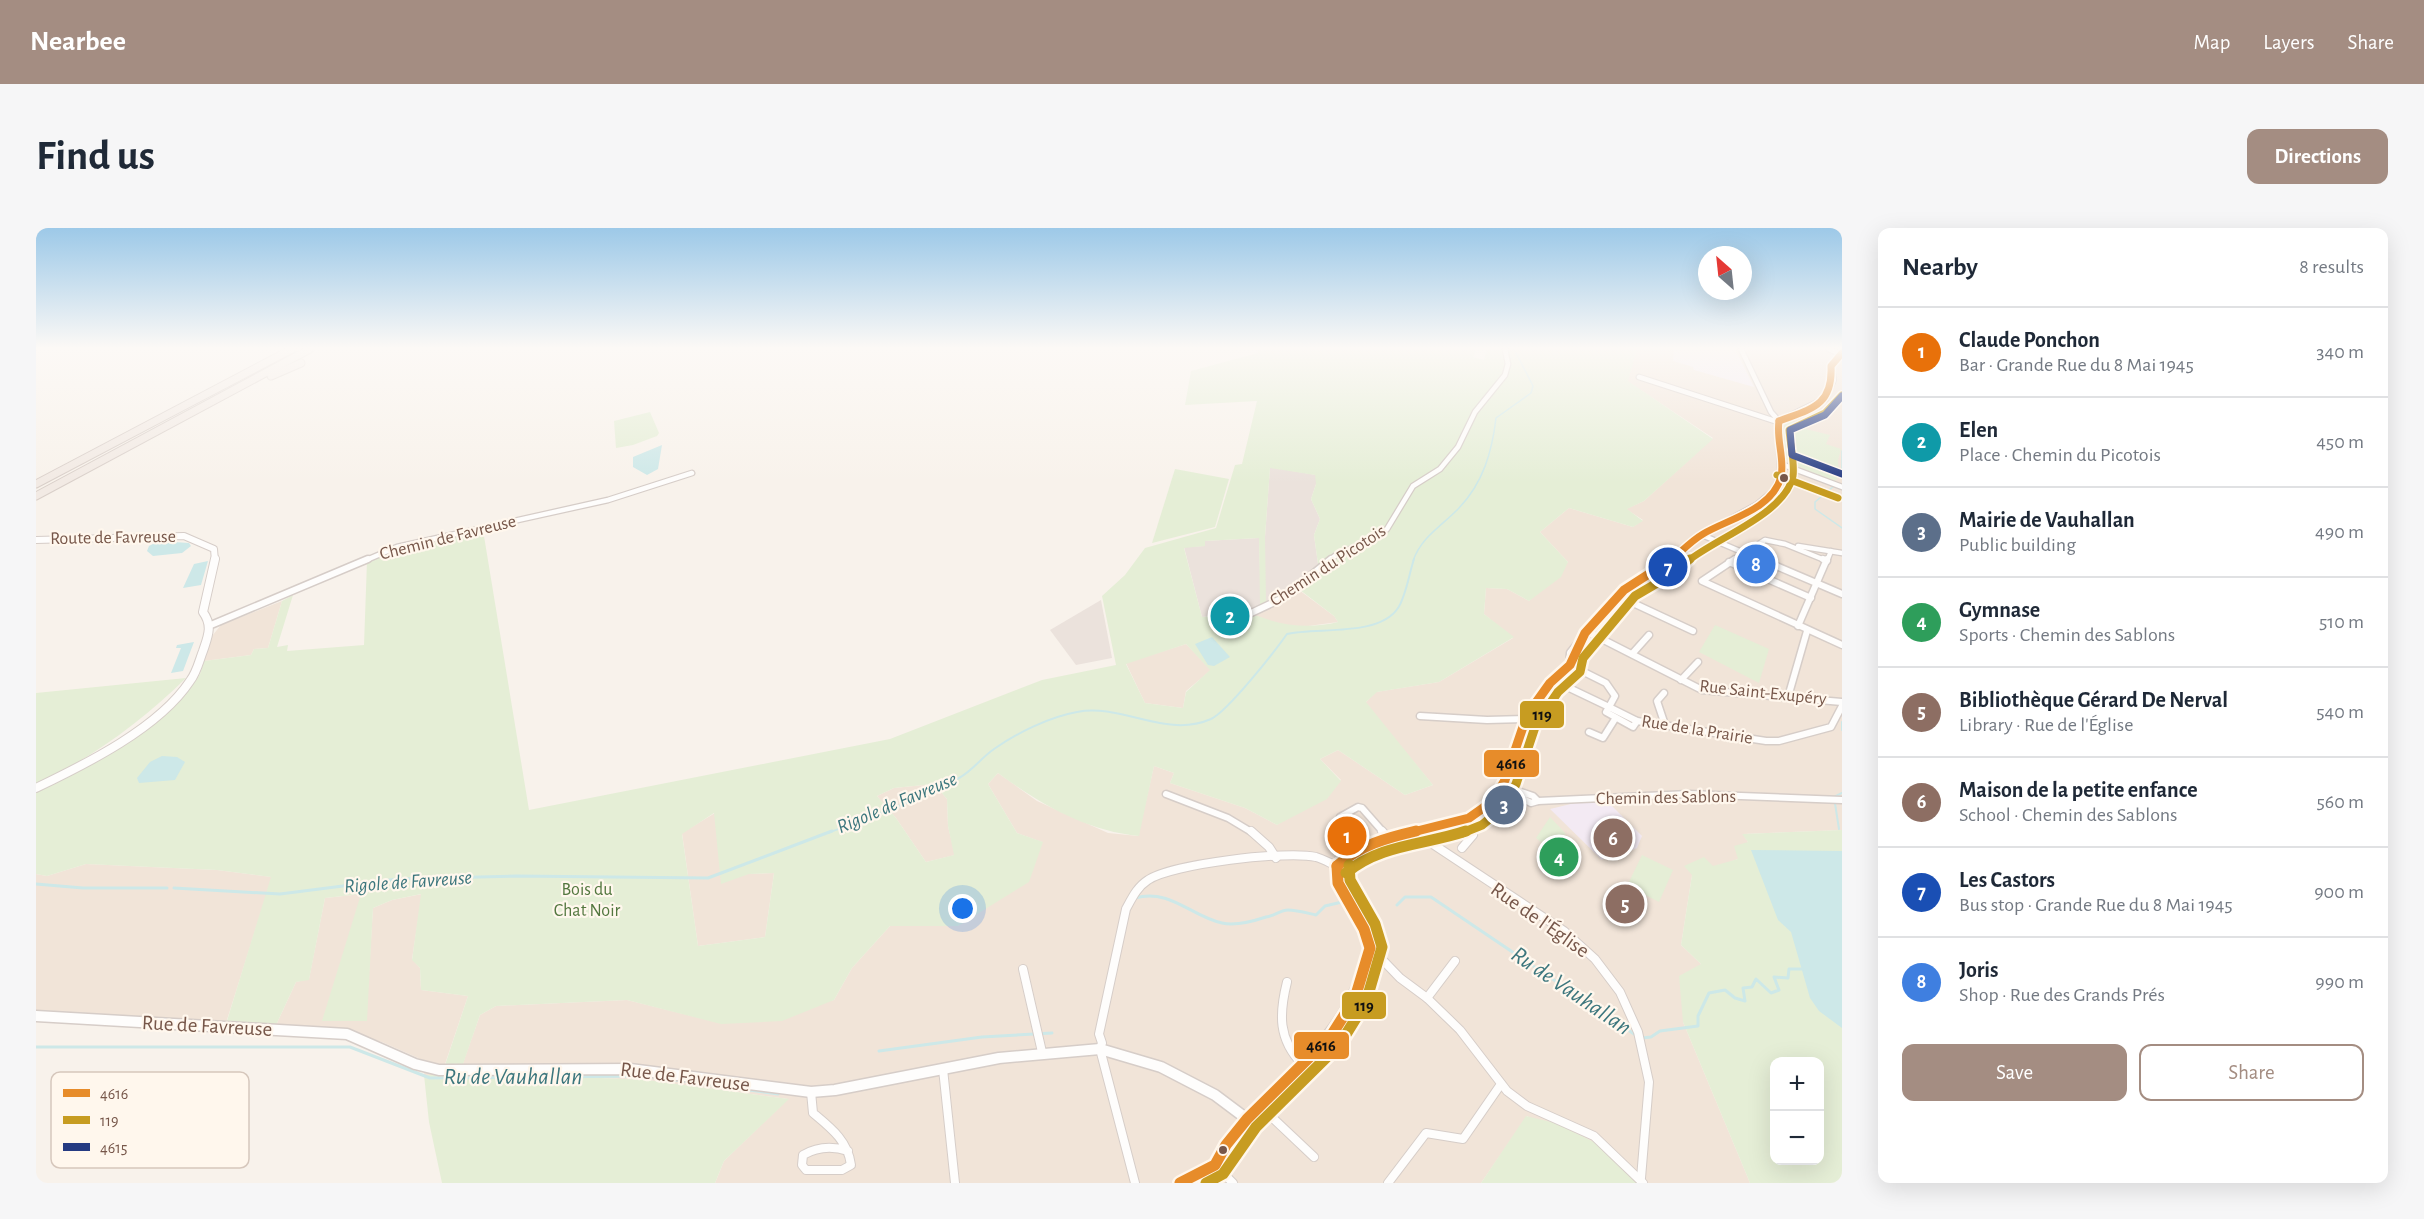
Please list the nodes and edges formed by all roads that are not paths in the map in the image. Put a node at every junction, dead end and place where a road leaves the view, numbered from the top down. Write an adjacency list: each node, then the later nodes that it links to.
1 (208, 394): 10 (highway)
2 (227, 394): 12 (highway)
3 (1491, 394): 25 (street, Chemin du Picotois)
4 (1692, 394): 7 (street)
5 (1762, 394): 7 (street)
6 (1834, 394): 7 (main road)
7 (1779, 421): 8 (main road)
8 (1781, 464): 11 (street); 13 (main road)
9 (692, 473): 26 (street, Chemin de Favreuse)
10 (36, 484)
11 (1842, 487)
12 (36, 496)
13 (1702, 535): 17 (street); 23 (main road)
14 (36, 540): 26 (street, Route de Favreuse)
15 (1785, 544): 16 (street); 17 (street); 19 (street)
16 (1831, 551): 18 (street); 19 (street)
17 (1744, 553): 20 (street); 21 (street)
18 (1842, 553)
19 (1827, 561): 21 (street)
20 (1729, 562): 24 (street); 27 (street)
21 (1817, 584): 22 (street); 24 (street)
22 (1842, 594)
23 (1618, 596): 29 (main road); 30 (street)
24 (1811, 598): 27 (street)
25 (1230, 623)
26 (211, 626): 49 (street)
27 (1798, 626): 28 (street)
28 (1807, 631): 32 (street); 39 (street)
29 (1588, 632): 33 (street, Rue Saint-Exupéry); 35 (main road)
30 (1693, 632)
31 (1649, 635): 33 (street)
32 (1842, 645)
33 (1632, 654): 36 (street, Rue Saint-Exupéry)
34 (1698, 662): 36 (street)
35 (1570, 665): 41 (street); 43 (main road)
36 (1681, 680): 39 (street, Rue Saint-Exupéry)
37 (1563, 685): 41 (street, Rue de la Prairie)
38 (1664, 693): 46 (street)
39 (1788, 697): 40 (street, Rue Saint-Exupéry)
40 (1842, 704): 46 (street, Rue de la Prairie)
41 (1609, 707): 44 (street); 45 (street, Rue de la Prairie)
42 (1420, 716): 43 (street)
43 (1525, 719): 48 (main road)
44 (1615, 719): 45 (street); 47 (street)
45 (1637, 721): 46 (street, Rue de la Prairie)
46 (1665, 725)
47 (1589, 732)
48 (1502, 787): 51 (street, Chemin des Sablons); 53 (main road)
49 (36, 788)
50 (1166, 794): 57 (street)
51 (1836, 799)
52 (1341, 817): 55 (street)
53 (1460, 819): 54 (main road); 56 (street)
54 (1413, 831): 55 (main road); 76 (street, Rue de l'Église)
55 (1388, 838): 58 (main road)
56 (1462, 848)
57 (1276, 858): 58 (street); 65 (street)
58 (1337, 866): 59 (main road)
59 (1370, 948): 63 (street); 67 (main road)
60 (1455, 961): 63 (street)
61 (1023, 969): 66 (street)
62 (1287, 982): 67 (street)
63 (1426, 998): 69 (street)
64 (39, 1017): 70 (street, Rue de Favreuse)
65 (1100, 1049): 66 (street, Rue de Favreuse); 72 (street, Rue de Favreuse); 78 (street)
66 (1042, 1052): 68 (street, Rue de Favreuse)
67 (1303, 1065): 71 (main road)
68 (943, 1069): 70 (street, Rue de Favreuse); 77 (street)
69 (1501, 1084): 76 (street); 81 (street)
70 (811, 1092): 73 (street)
71 (1260, 1106): 72 (main road); 74 (street)
72 (1247, 1119): 75 (main road)
73 (848, 1151): 73 (street)
74 (1314, 1157)
75 (1215, 1165): 79 (main road); 80 (street)
76 (1642, 1181)
77 (955, 1183)
78 (1136, 1183)
79 (1180, 1183)
80 (1233, 1183)
81 (1388, 1183)

